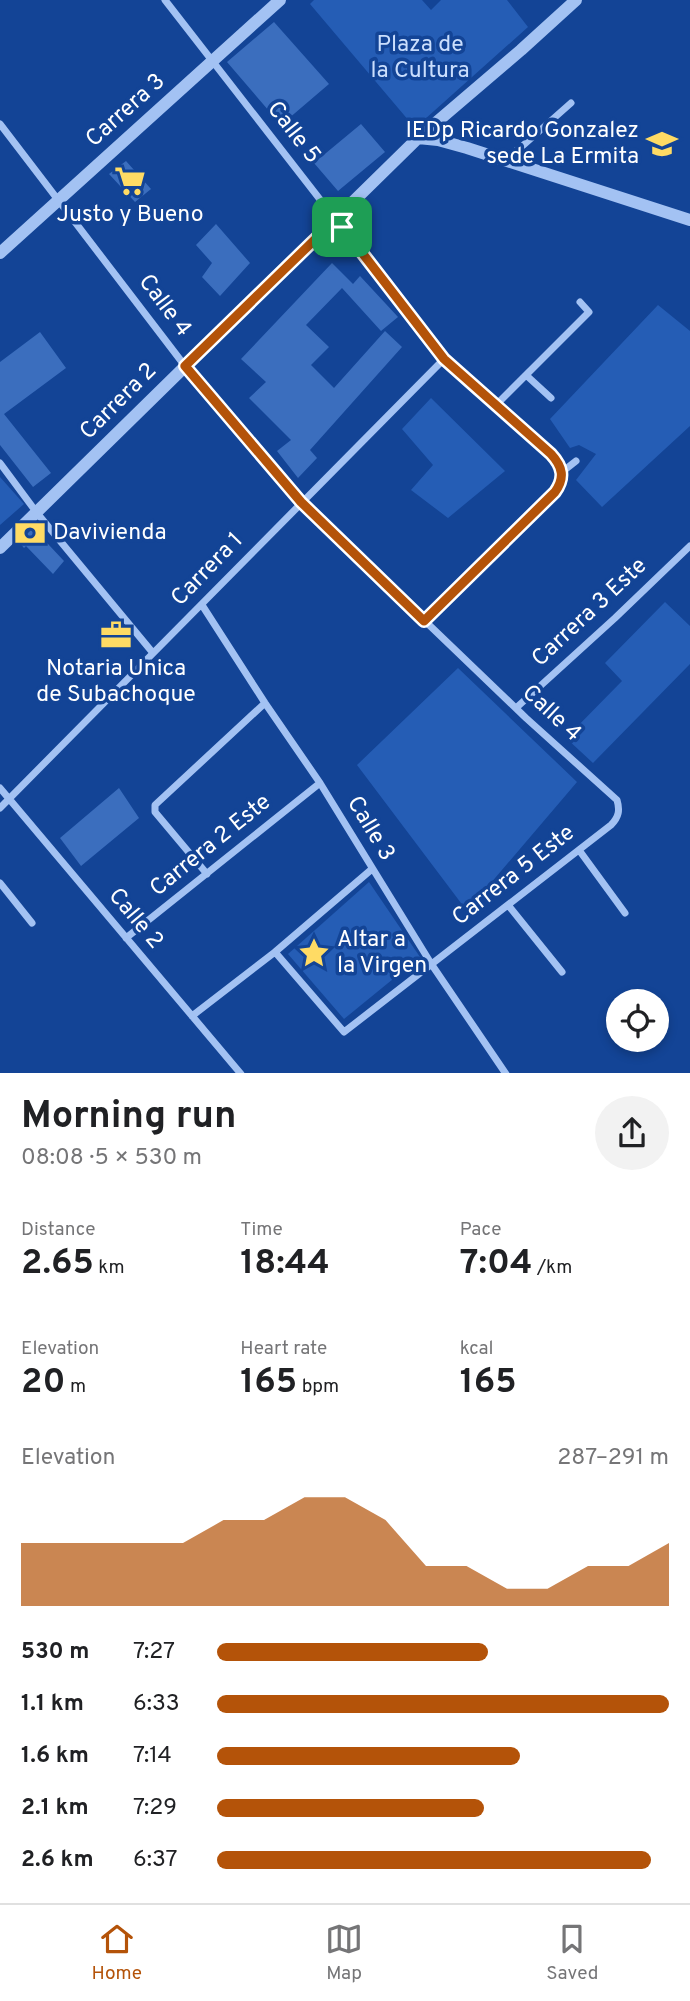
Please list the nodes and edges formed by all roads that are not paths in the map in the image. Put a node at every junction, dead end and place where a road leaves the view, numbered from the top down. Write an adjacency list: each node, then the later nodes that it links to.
1 (165, 0): 4 (street, Calle 5)
2 (280, 0): 4 (street, Carrera 3)
3 (576, 0): 7 (street, Carrera 2)
4 (213, 61): 9 (street, Carrera 3); 10 (street, Calle 5)
5 (571, 103): 8 (street)
6 (0, 124): 9 (street, Calle 4)
7 (418, 138): 8 (street); 10 (street, Carrera 2)
8 (503, 160): 11 (street)
9 (58, 200): 12 (street, Carrera 3); 15 (street, Calle 4)
10 (336, 219): 14 (street, Calle 5); 15 (street, Carrera 2)
11 (690, 220)
12 (0, 253)
13 (580, 302): 16 (street)
14 (444, 359): 18 (street, Calle 5); 22 (street, Carrera 1)
15 (185, 366): 22 (street, Calle 4); 23 (street, Carrera 2)
16 (526, 374): 17 (street); 18 (street)
17 (551, 398)
18 (496, 405): 21 (street, Calle 5)
19 (576, 461): 21 (street)
20 (0, 463): 23 (street)
21 (562, 472): 27 (street)
22 (301, 502): 26 (street, Carrera 1); 27 (street, Calle 4)
23 (37, 513): 25 (street, Carrera 2); 28 (street)
24 (690, 546): 30 (street, Carrera 3 Este)
25 (0, 548)
26 (202, 604): 28 (street, Carrera 1); 29 (street, Calle 3)
27 (424, 621): 30 (street, Calle 4)
28 (153, 653): 34 (street, Carrera 1)
29 (265, 703): 32 (street, Calle 3); 38 (street)
30 (516, 708): 31 (street, Calle 4)
31 (579, 765): 36 (street, Carrera 5 Este)
32 (320, 783): 37 (street, Calle 3); 38 (street, Carrera 2 Este)
33 (0, 788): 34 (street, Calle 2)
34 (9, 799): 35 (street, Carrera 1); 43 (street, Calle 2)
35 (0, 808)
36 (579, 850): 40 (street, Carrera 5 Este); 41 (street)
37 (372, 869): 44 (street); 45 (street, Calle 3)
38 (206, 874): 43 (street, Carrera 2 Este)
39 (0, 883): 42 (street)
40 (508, 905): 45 (street, Carrera 5 Este); 46 (street)
41 (625, 913)
42 (32, 923)
43 (126, 938): 47 (street, Calle 2)
44 (275, 952): 45 (street, Carrera 5 Este); 47 (street)
45 (432, 965): 48 (street, Calle 3)
46 (562, 972)
47 (192, 1016): 49 (street, Calle 2)
48 (503, 1072)
49 (241, 1073)

